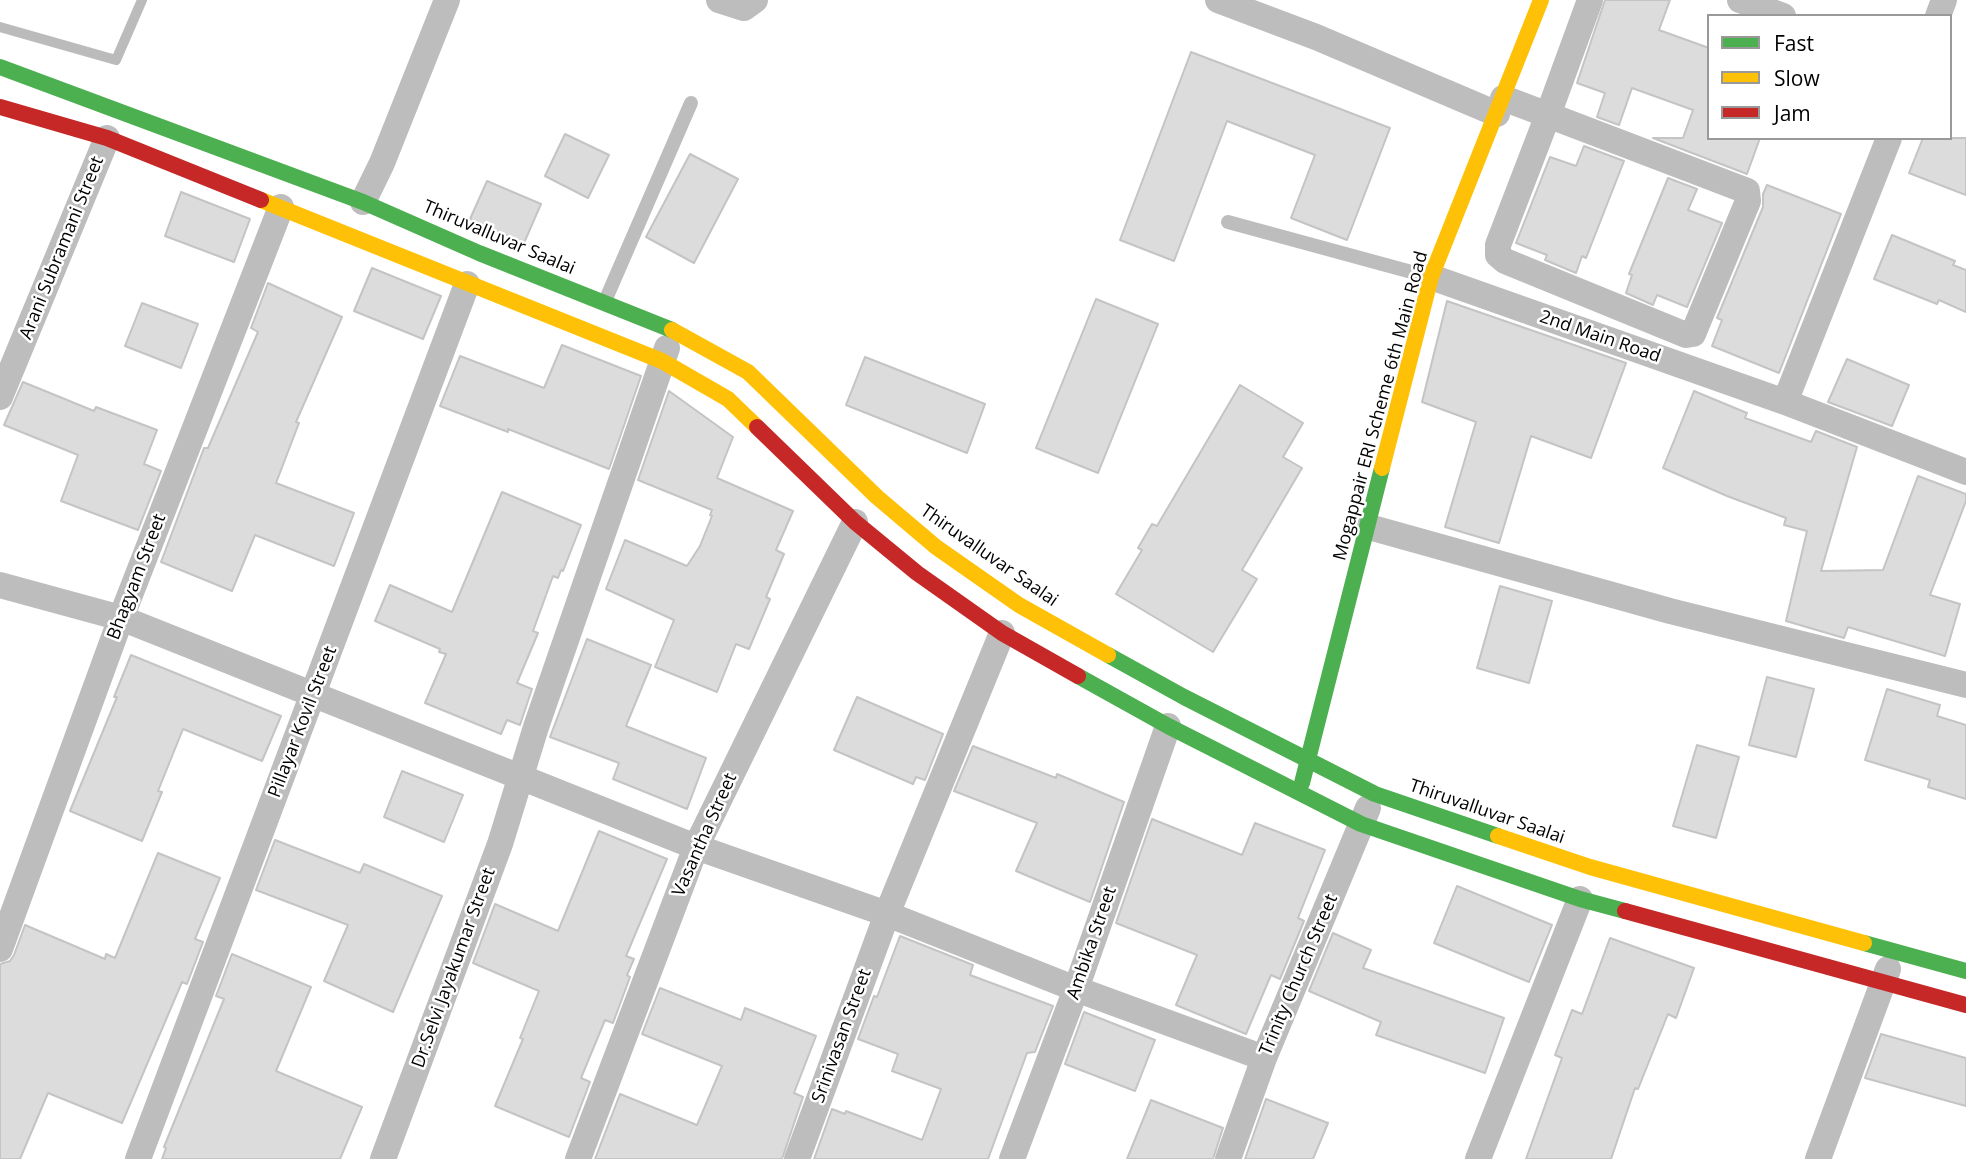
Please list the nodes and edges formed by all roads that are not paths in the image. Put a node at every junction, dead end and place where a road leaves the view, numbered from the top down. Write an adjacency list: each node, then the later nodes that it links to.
1 (447, 0): 16 (street)
2 (719, 0): 3 (street)
3 (755, 0)
4 (1541, 0): 11 (main road, Mogappair ERI Scheme 6th Main Road)
5 (1590, 0): 13 (street)
6 (1740, 0): 8 (street)
7 (1227, 2): 11 (street)
8 (1778, 14)
9 (0, 67): 16 (main road, Thiruvalluvar Saalai)
10 (691, 103): 21 (lane)
11 (1500, 106): 13 (street); 19 (main road, Mogappair ERI Scheme 6th Main Road)
12 (0, 107): 14 (main road)
13 (1548, 115): 13 (street)
14 (107, 138): 17 (main road); 24 (street, Arani Subramani Street)
15 (1888, 140): 25 (street)
16 (363, 202): 21 (main road, Thiruvalluvar Saalai)
17 (281, 207): 20 (main road); 30 (street, Bhagyam Street)
18 (1228, 222): 19 (lane, 2nd Main Road)
19 (1431, 277): 25 (street, 2nd Main Road); 28 (main road, Mogappair ERI Scheme 6th Main Road)
20 (467, 284): 23 (main road); 33 (street, Pillayar Kovil Street)
21 (604, 302): 22 (main road, Thiruvalluvar Saalai)
22 (673, 330): 23 (street, Dr.Selvi Jayakumar Street); 35 (main road, Thiruvalluvar Saalai)
23 (662, 361): 27 (main road); 36 (street, Dr.Selvi Jayakumar Street)
24 (0, 397)
25 (1785, 402): 26 (street, 2nd Main Road)
26 (1964, 465)
27 (855, 522): 31 (main road); 40 (street, Vasantha Street)
28 (1368, 527): 32 (street); 35 (main road, Mogappair ERI Scheme 6th Main Road)
29 (0, 586): 30 (street)
30 (121, 618): 33 (street); 43 (street, Bhagyam Street)
31 (1002, 634): 34 (main road); 42 (street, Srinivasan Street)
32 (1966, 685)
33 (314, 693): 36 (street); 50 (street, Pillayar Kovil Street)
34 (1168, 726): 37 (main road); 47 (street, Ambika Street)
35 (1309, 759): 37 (main road, Mogappair ERI Scheme 6th Main Road); 38 (main road, Thiruvalluvar Saalai)
36 (521, 776): 40 (street); 51 (street, Dr.Selvi Jayakumar Street)
37 (1300, 791): 39 (main road)
38 (1375, 794): 39 (street, Trinity Church Street); 44 (main road, Thiruvalluvar Saalai)
39 (1361, 824): 41 (main road); 49 (street, Trinity Church Street)
40 (696, 847): 42 (street); 52 (street, Vasantha Street)
41 (1580, 899): 46 (main road); 56 (street)
42 (887, 914): 47 (street); 53 (street, Srinivasan Street)
43 (0, 949)
44 (1893, 950): 45 (main road, Thiruvalluvar Saalai); 46 (street)
45 (1966, 971)
46 (1884, 982): 48 (main road); 57 (street)
47 (1076, 989): 49 (street); 54 (street, Ambika Street)
48 (1966, 1005)
49 (1264, 1058): 55 (street, Trinity Church Street)
50 (138, 1159)
51 (383, 1159)
52 (578, 1159)
53 (797, 1159)
54 (1012, 1159)
55 (1228, 1159)
56 (1478, 1159)
57 (1818, 1159)

